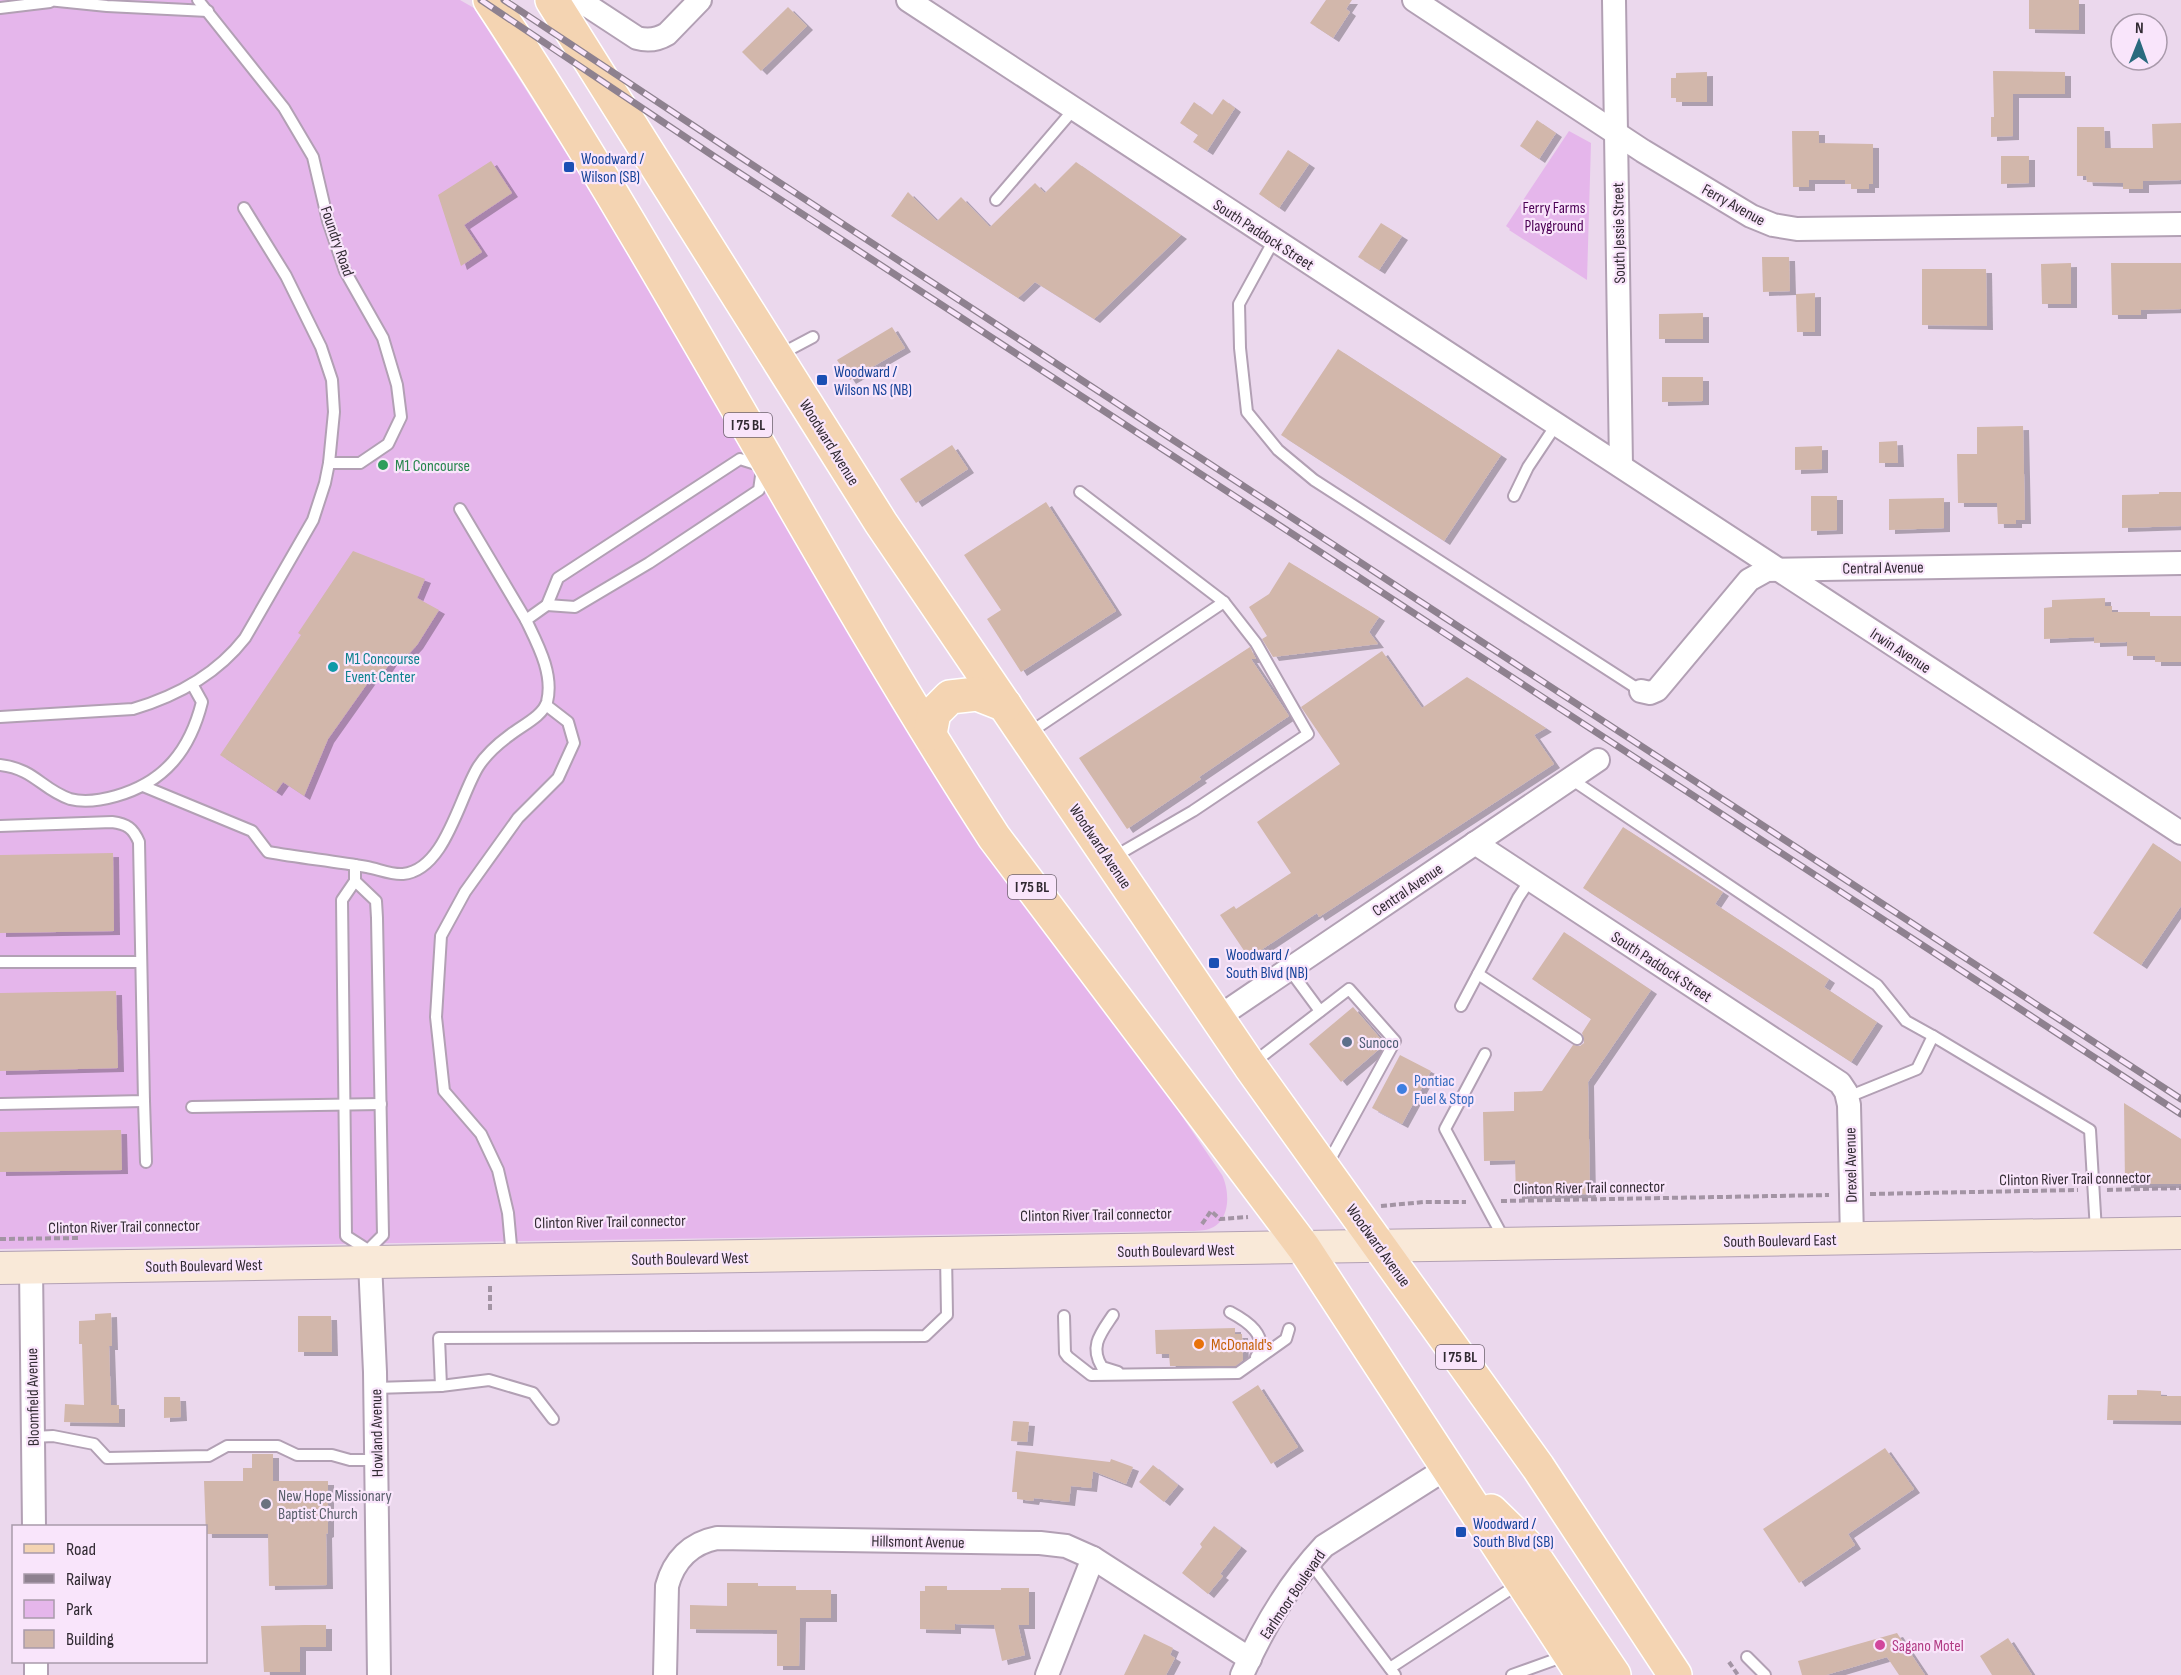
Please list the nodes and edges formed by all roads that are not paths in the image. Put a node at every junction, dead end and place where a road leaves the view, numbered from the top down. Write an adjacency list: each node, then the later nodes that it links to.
1 (198, 0): 11 (lane, Foundry Road)
2 (490, 0): 22 (main road, I 75 BL)
3 (552, 0): 19 (main road, Woodward Avenue / I 75 BL)
4 (579, 0): 5 (street)
5 (700, 0)
6 (908, 0): 12 (street, South Paddock Street)
7 (1414, 0): 13 (street, Ferry Avenue)
8 (1614, 0): 13 (street, South Jessie Street)
9 (49, 1): 10 (lane); 11 (lane)
10 (0, 8)
11 (208, 11): 21 (lane, Foundry Road)
12 (1074, 109): 14 (lane); 17 (street, South Paddock Street)
13 (1616, 133): 16 (street, Ferry Avenue); 23 (street, South Jessie Street)
14 (996, 200)
15 (244, 208): 21 (lane)
16 (2181, 224)
17 (1274, 240): 20 (street, South Paddock Street); 33 (lane)
18 (813, 337): 19 (lane)
19 (776, 357): 35 (main road, Woodward Avenue / I 75 BL)
20 (1556, 424): 23 (street, South Paddock Street); 25 (lane)
21 (329, 463): 32 (lane)
22 (767, 465): 30 (lane); 30 (lane); 37 (main road, I 75 BL)
23 (1621, 466): 28 (street, Irwin Avenue)
24 (1080, 492): 29 (lane)
25 (1514, 496)
26 (460, 509): 31 (lane)
27 (2181, 563): 28 (street, Central Avenue)
28 (1777, 569): 33 (street, Central Avenue); 44 (street, Irwin Avenue)
29 (1224, 602): 38 (lane); 46 (lane)
30 (548, 605): 31 (lane)
31 (526, 620): 34 (lane)
32 (192, 684): 36 (lane); 42 (lane)
33 (1641, 691)
34 (546, 705): 47 (lane); 77 (lane)
35 (1005, 705): 37 (main road); 38 (main road, Woodward Avenue / I 75 BL)
36 (0, 717)
37 (930, 734): 74 (main road, I 75 BL)
38 (1026, 734): 46 (main road, Woodward Avenue / I 75 BL)
39 (1598, 760): 41 (street, Central Avenue)
40 (0, 765): 42 (lane)
41 (1571, 779): 45 (street, Central Avenue); 57 (lane)
42 (143, 786): 47 (lane)
43 (0, 826): 51 (lane)
44 (2181, 833)
45 (1475, 843): 48 (street, South Paddock Street); 52 (street, Central Avenue)
46 (1110, 859): 56 (main road, Woodward Avenue / I 75 BL)
47 (355, 865): 49 (lane)
48 (1530, 880): 53 (lane); 61 (street, South Paddock Street)
49 (355, 881): 64 (lane); 65 (lane)
50 (0, 962): 51 (lane)
51 (141, 962): 62 (lane)
52 (1289, 969): 55 (lane); 56 (street, Central Avenue)
53 (1478, 974): 54 (lane); 58 (lane)
54 (1461, 1006)
55 (1320, 1011): 60 (lane); 68 (lane)
56 (1216, 1018): 60 (main road, Woodward Avenue / I 75 BL)
57 (1933, 1036): 61 (lane); 70 (lane)
58 (1577, 1040)
59 (1485, 1054): 72 (lane)
60 (1250, 1066): 68 (main road, Woodward Avenue / I 75 BL)
61 (1847, 1094): 71 (street, Drexel Avenue)
62 (144, 1101): 63 (lane); 67 (lane)
63 (0, 1104)
64 (381, 1104): 65 (lane); 76 (lane)
65 (345, 1105): 66 (lane); 76 (lane)
66 (192, 1107)
67 (146, 1162)
68 (1324, 1170): 73 (main road, Woodward Avenue / I 75 BL)
69 (2181, 1233): 70 (street, South Boulevard East)
70 (2097, 1234): 71 (street, South Boulevard East)
71 (1852, 1239): 72 (street, South Boulevard East)
72 (1507, 1245): 73 (street, South Boulevard East)
73 (1380, 1247): 74 (street, South Boulevard West); 105 (main road, Woodward Avenue / I 75 BL)
74 (1304, 1248): 75 (street, South Boulevard West); 91 (main road, I 75 BL)
75 (946, 1254): 77 (street, South Boulevard West); 86 (lane)
76 (369, 1256): 77 (street, South Boulevard West); 78 (street, South Boulevard West); 87 (street, Howland Avenue)
77 (513, 1260)
78 (31, 1267): 79 (street, South Boulevard West); 89 (street, Bloomfield Avenue)
79 (0, 1268)
80 (1230, 1312): 84 (lane)
81 (1113, 1315): 85 (lane)
82 (1065, 1316): 85 (lane)
83 (1289, 1329): 84 (lane)
84 (1254, 1363): 85 (lane)
85 (1127, 1375)
86 (441, 1386): 87 (lane); 88 (lane)
87 (375, 1388): 90 (street, Howland Avenue)
88 (553, 1419)
89 (33, 1437): 90 (lane); 92 (street, Bloomfield Avenue)
90 (376, 1460): 100 (street, Howland Avenue)
91 (1447, 1468): 94 (street, Earlmoor Boulevard); 95 (main road, I 75 BL); 104 (main road)
92 (34, 1525)
93 (1093, 1558): 98 (street, Hillsmont Avenue); 101 (street, Hillsmont Avenue); 102 (street)
94 (1310, 1562): 98 (street, Earlmoor Boulevard); 99 (lane)
95 (1521, 1581): 97 (main road, I 75 BL); 99 (lane)
96 (1747, 1657): 106 (lane)
97 (1576, 1665): 103 (lane)
98 (1246, 1667)
99 (1392, 1672)
100 (379, 1675)
101 (665, 1675)
102 (1047, 1675)
103 (1512, 1675)
104 (1614, 1675)
105 (1675, 1675)
106 (1765, 1675)

